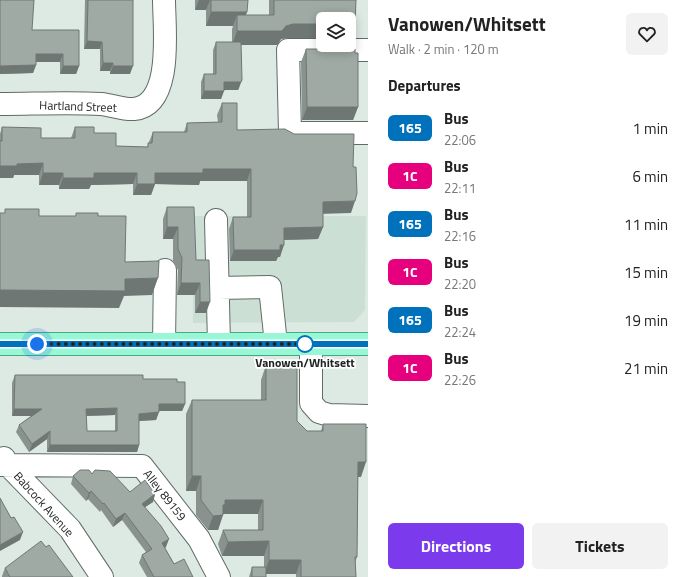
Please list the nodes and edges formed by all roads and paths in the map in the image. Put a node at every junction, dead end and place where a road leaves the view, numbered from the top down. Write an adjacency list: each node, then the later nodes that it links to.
1 (164, 0): 3 (street, Hartland Street)
2 (368, 50): 4 (street)
3 (0, 104)
4 (368, 133)
5 (216, 220): 7 (street)
6 (165, 270): 9 (street)
7 (218, 288): 10 (street); 11 (street)
8 (0, 344): 9 (main road)
9 (164, 344): 10 (main road)
10 (219, 344): 11 (main road)
11 (276, 344): 12 (main road)
12 (311, 344): 13 (main road); 14 (street)
13 (368, 344)
14 (368, 416)
15 (3, 460): 16 (street, Babcock Avenue); 17 (street, Alley 89159)
16 (102, 577)
17 (219, 577)

